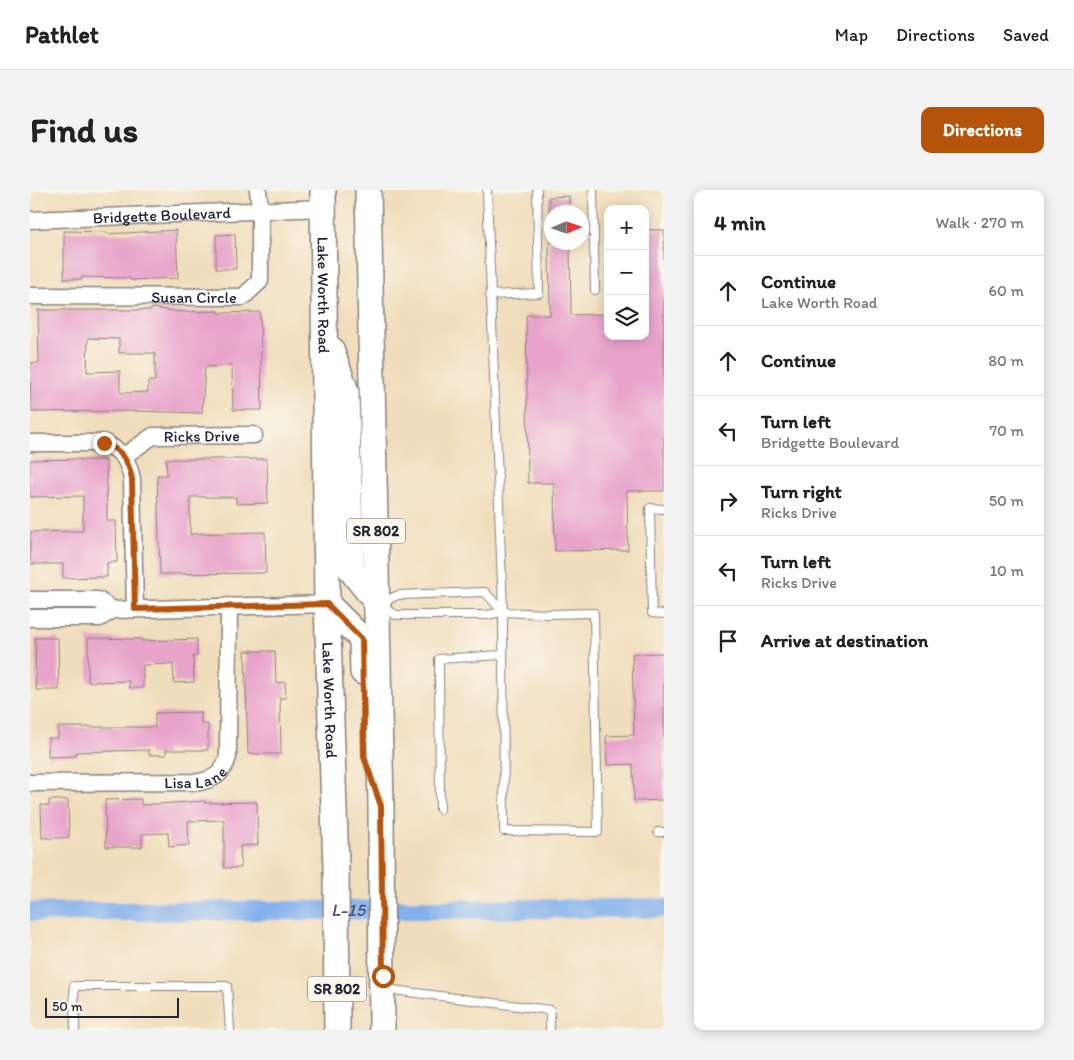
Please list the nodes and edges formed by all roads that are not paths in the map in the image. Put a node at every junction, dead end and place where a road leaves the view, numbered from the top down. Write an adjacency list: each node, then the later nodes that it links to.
1 (258, 190): 7 (street, Susan Circle)
2 (368, 190): 19 (main road, SR 802)
3 (487, 190): 10 (lane)
4 (537, 190): 10 (lane)
5 (593, 190): 9 (lane)
6 (324, 199): 7 (street, Bridgette Boulevard); 12 (main road, Lake Worth Road / SR 802)
7 (260, 209): 8 (street, Bridgette Boulevard); 11 (street, Susan Circle)
8 (30, 220)
9 (595, 290)
10 (490, 295): 23 (lane)
11 (30, 296)
12 (325, 333): 18 (main road, Lake Worth Road / SR 802); 19 (main road)
13 (254, 435): 15 (street, Ricks Drive)
14 (30, 443): 15 (street)
15 (124, 456): 21 (street)
16 (664, 508): 24 (lane)
17 (30, 600): 22 (street)
18 (327, 604): 20 (street); 28 (main road); 33 (main road, Lake Worth Road / SR 802)
19 (378, 604): 23 (lane); 23 (lane); 28 (main road, SR 802)
20 (228, 606): 21 (street); 27 (street, Lisa Lane)
21 (135, 609): 22 (street)
22 (113, 610): 25 (street)
23 (503, 612): 26 (lane); 26 (lane)
24 (664, 614)
25 (30, 618)
26 (502, 655): 29 (lane)
27 (30, 784)
28 (381, 806): 30 (main road, SR 802)
29 (440, 809)
30 (383, 989): 34 (main road, SR 802); 35 (lane)
31 (75, 1030): 32 (lane)
32 (230, 1030)
33 (337, 1030)
34 (382, 1030)
35 (550, 1030)

